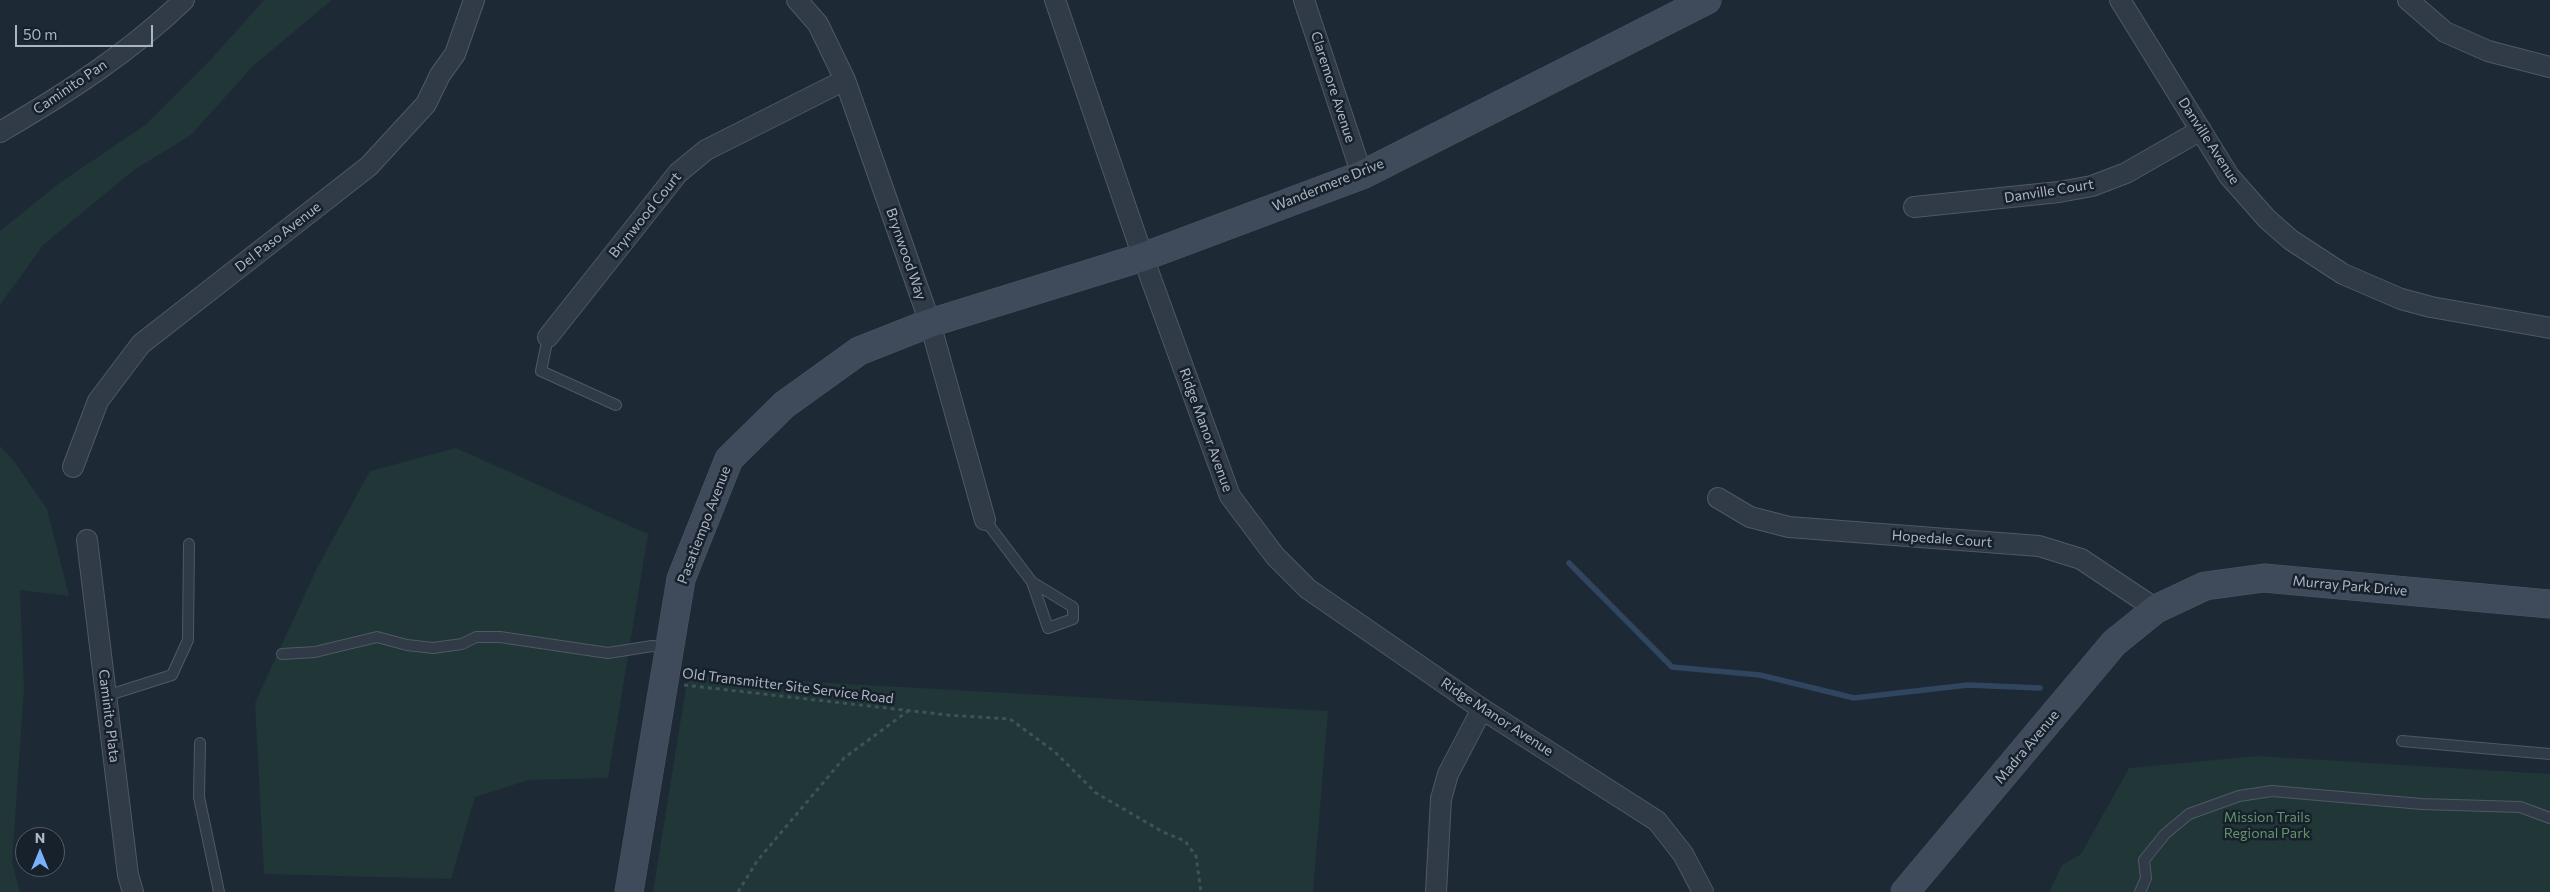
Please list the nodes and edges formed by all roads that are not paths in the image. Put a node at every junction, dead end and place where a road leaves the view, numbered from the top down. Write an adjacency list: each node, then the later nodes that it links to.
1 (184, 0): 12 (street, Caminito Pan)
2 (474, 0): 20 (street, Del Paso Avenue)
3 (797, 0): 10 (street, Brynwood Way)
4 (1055, 0): 15 (street, Ridge Manor Avenue)
5 (1304, 0): 13 (street, Claremore Avenue)
6 (1707, 0): 13 (street, Wandermere Drive)
7 (2120, 0): 11 (street, Danville Avenue)
8 (2408, 0): 9 (street)
9 (2550, 67)
10 (845, 80): 16 (street, Brynwood Way); 18 (street, Brynwood Court)
11 (2201, 130): 14 (street, Danville Court); 17 (street, Danville Avenue)
12 (0, 132)
13 (1362, 175): 15 (street, Wandermere Drive)
14 (1914, 207)
15 (1143, 257): 16 (street, Wandermere Drive); 31 (street, Ridge Manor Avenue)
16 (930, 323): 22 (street, Brynwood Way); 28 (street, Pasatiempo Avenue)
17 (2550, 328)
18 (548, 337): 19 (lane)
19 (616, 405)
20 (73, 467)
21 (1718, 498): 27 (street, Hopedale Court)
22 (985, 520): 25 (lane)
23 (87, 540): 30 (street, Caminito Plata)
24 (189, 544): 30 (lane)
25 (1032, 582): 25 (lane)
26 (2550, 604): 27 (street, Murray Park Drive)
27 (2156, 609): 41 (street, Madra Avenue)
28 (659, 647): 29 (lane); 38 (street, Pasatiempo Avenue)
29 (282, 654)
30 (106, 696): 36 (street, Caminito Plata)
31 (1482, 709): 39 (street); 40 (street, Ridge Manor Avenue)
32 (2402, 740): 34 (lane)
33 (200, 743): 37 (lane)
34 (2550, 754)
35 (2550, 818): 42 (lane)
36 (134, 892)
37 (219, 892)
38 (629, 892)
39 (1436, 892)
40 (1703, 892)
41 (1905, 892)
42 (2140, 892)

